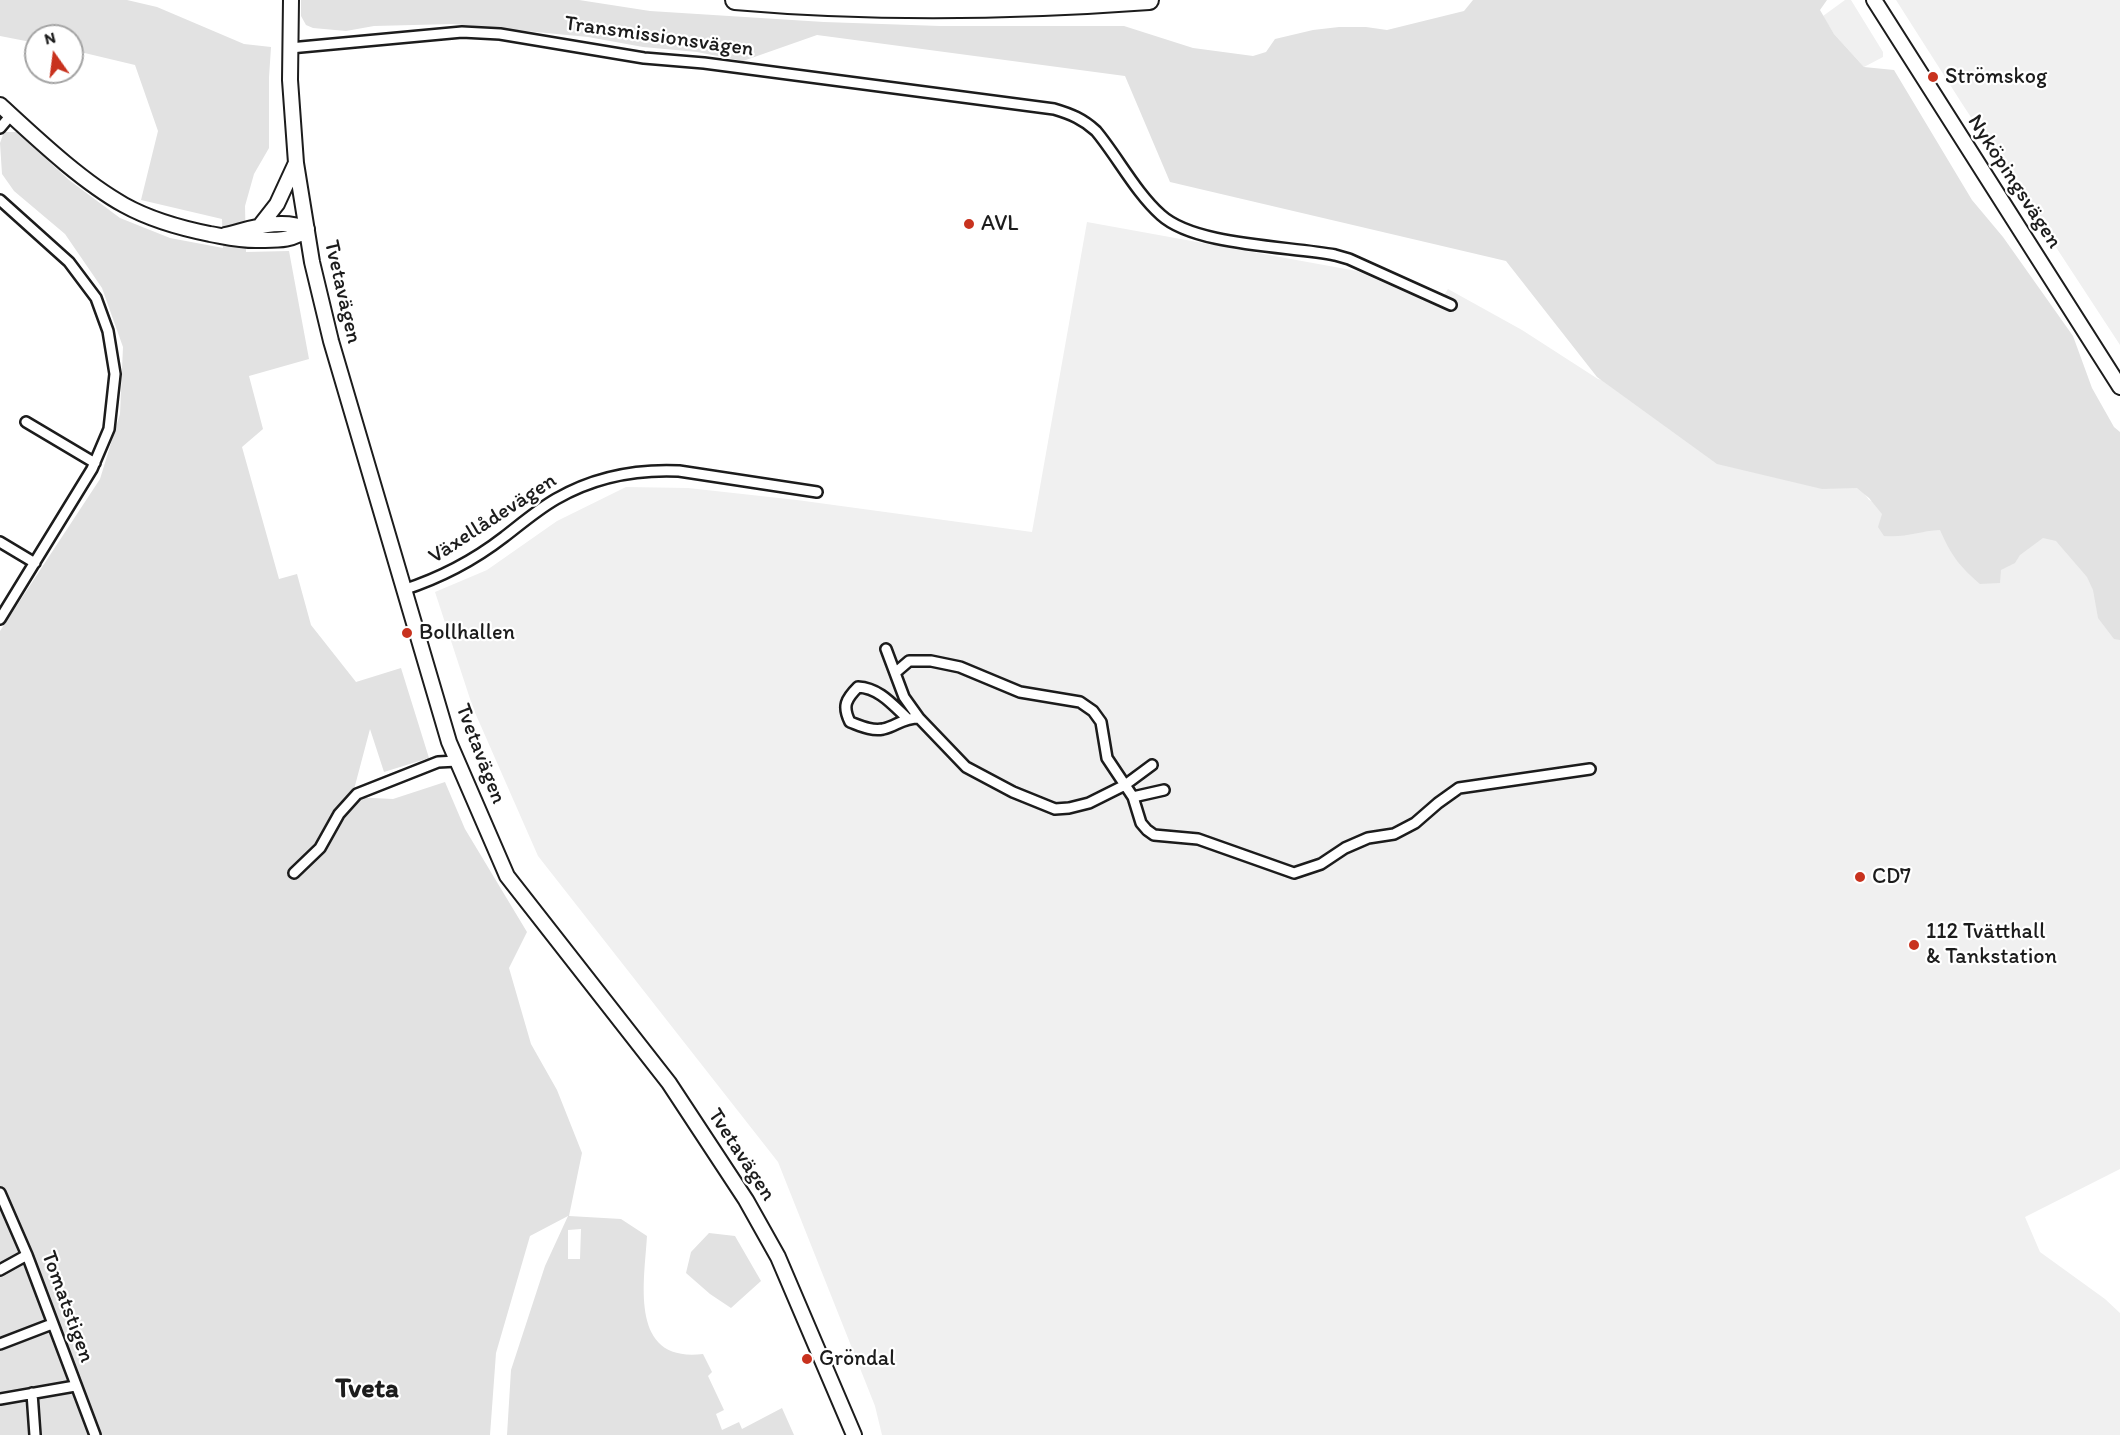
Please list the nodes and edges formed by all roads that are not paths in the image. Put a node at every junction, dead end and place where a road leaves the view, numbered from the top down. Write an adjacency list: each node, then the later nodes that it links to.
1 (291, 0): 5 (main road, Tvetavägen)
2 (735, 0): 3 (highway)
3 (1149, 0)
4 (1874, 0): 15 (main road, Nyköpingsvägen)
5 (290, 48): 9 (main road, Tvetavägen); 14 (street, Transmissionsvägen)
6 (0, 105): 7 (main road)
7 (11, 115): 8 (street); 13 (main road)
8 (0, 128)
9 (296, 163): 11 (main road); 12 (main road, Tvetavägen)
10 (0, 200): 17 (street)
11 (260, 227): 12 (main road); 13 (main road)
12 (307, 229): 13 (main road); 21 (main road, Tvetavägen)
13 (220, 236)
14 (1451, 305)
15 (2120, 387)
16 (26, 422): 17 (street)
17 (95, 463): 20 (street)
18 (817, 492): 21 (street, Växellådevägen)
19 (0, 542): 20 (street)
20 (35, 563): 22 (street)
21 (403, 590): 27 (main road, Tvetavägen)
22 (0, 619)
23 (886, 650): 24 (street)
24 (895, 673): 26 (street); 30 (street)
25 (907, 718): 25 (street); 26 (street)
26 (919, 718): 30 (street)
27 (457, 761): 33 (street); 44 (main road, Tvetavägen)
28 (1152, 765): 30 (street)
29 (1590, 769): 32 (street)
30 (1125, 785): 32 (street)
31 (1164, 790): 32 (street)
32 (1133, 797)
33 (294, 873)
34 (0, 1193): 35 (street, Tomatstigen)
35 (27, 1255): 36 (street); 37 (street, Tomatstigen)
36 (0, 1270)
37 (52, 1324): 38 (street); 39 (street, Tomatstigen)
38 (0, 1344)
39 (75, 1386): 40 (street); 43 (street, Tomatstigen)
40 (32, 1393): 41 (street); 42 (street)
41 (0, 1399)
42 (35, 1435)
43 (95, 1435)
44 (854, 1435)

